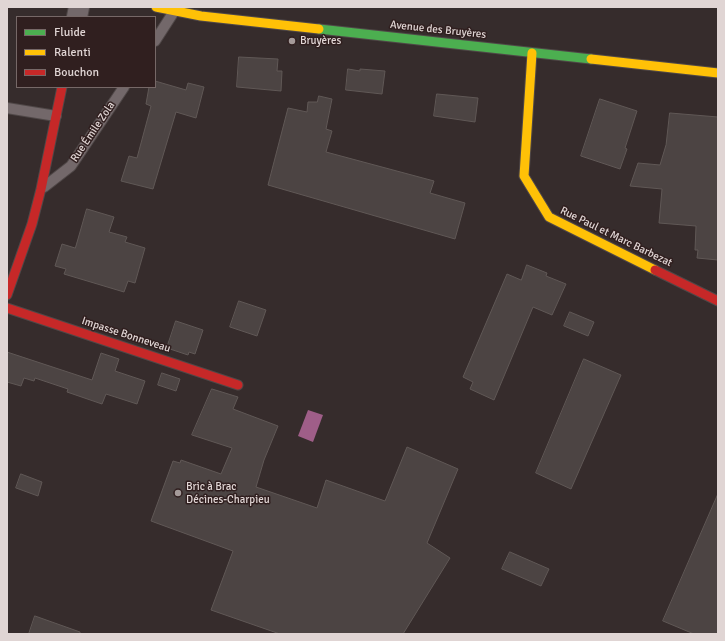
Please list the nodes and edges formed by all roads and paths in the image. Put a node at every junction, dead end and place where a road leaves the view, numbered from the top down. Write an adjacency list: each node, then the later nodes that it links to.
1 (157, 7): 2 (street, Avenue des Bruyères)
2 (175, 10): 3 (lane); 4 (street, Avenue des Bruyères)
3 (156, 39)
4 (532, 53): 5 (street, Avenue des Bruyères); 13 (street, Rue Paul et Marc Barbezat)
5 (718, 73)
6 (62, 88): 9 (street)
7 (123, 88): 10 (lane, Rue Émile Zola)
8 (7, 108): 9 (lane)
9 (56, 116): 10 (street)
10 (41, 189): 11 (street)
11 (11, 270): 12 (street)
12 (7, 295)
13 (718, 301)
14 (7, 308): 15 (street, Impasse Bonneveau)
15 (238, 385)

